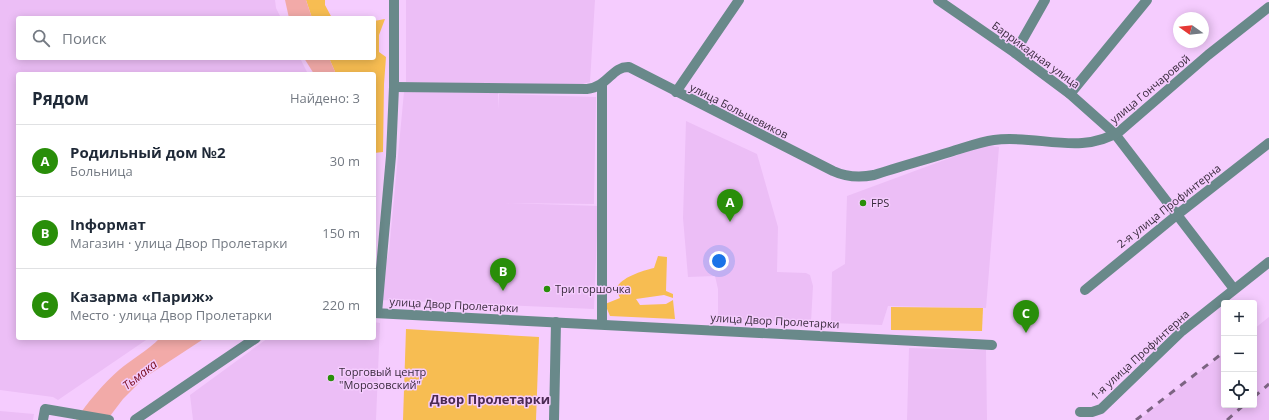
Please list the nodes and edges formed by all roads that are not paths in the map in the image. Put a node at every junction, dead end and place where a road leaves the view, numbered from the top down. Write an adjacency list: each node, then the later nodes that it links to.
1 (394, 0): 9 (street)
2 (738, 0): 10 (street)
3 (938, 0): 7 (street, Баррикадная улица)
4 (1045, 0): 7 (street)
5 (1147, 0): 11 (street)
6 (1269, 7): 12 (street, улица Гончаровой)
7 (1015, 53): 11 (street, Баррикадная улица)
8 (602, 85): 9 (street); 10 (street, улица Большевиков); 22 (street)
9 (394, 87): 19 (street)
10 (676, 92): 14 (street, улица Большевиков)
11 (1070, 94): 12 (street, Баррикадная улица)
12 (1116, 134): 14 (street, улица Гончаровой); 15 (street, Баррикадная улица)
13 (1269, 143): 15 (street, 2-я улица Профинтерна)
14 (1076, 144)
15 (1178, 214): 17 (street, Баррикадная улица); 18 (street, 2-я улица Профинтерна)
16 (1269, 262): 17 (street, 1-я улица Профинтерна)
17 (1234, 289): 25 (street, 1-я улица Профинтерна)
18 (1085, 290)
19 (376, 304)
20 (376, 313): 21 (street, улица Двор Пролетарки)
21 (556, 322): 22 (street, улица Двор Пролетарки); 29 (street)
22 (602, 324): 24 (street, улица Двор Пролетарки)
23 (253, 340): 28 (street)
24 (992, 345)
25 (1080, 412)
26 (43, 420): 27 (street)
27 (109, 420)
28 (135, 420)
29 (554, 420)

